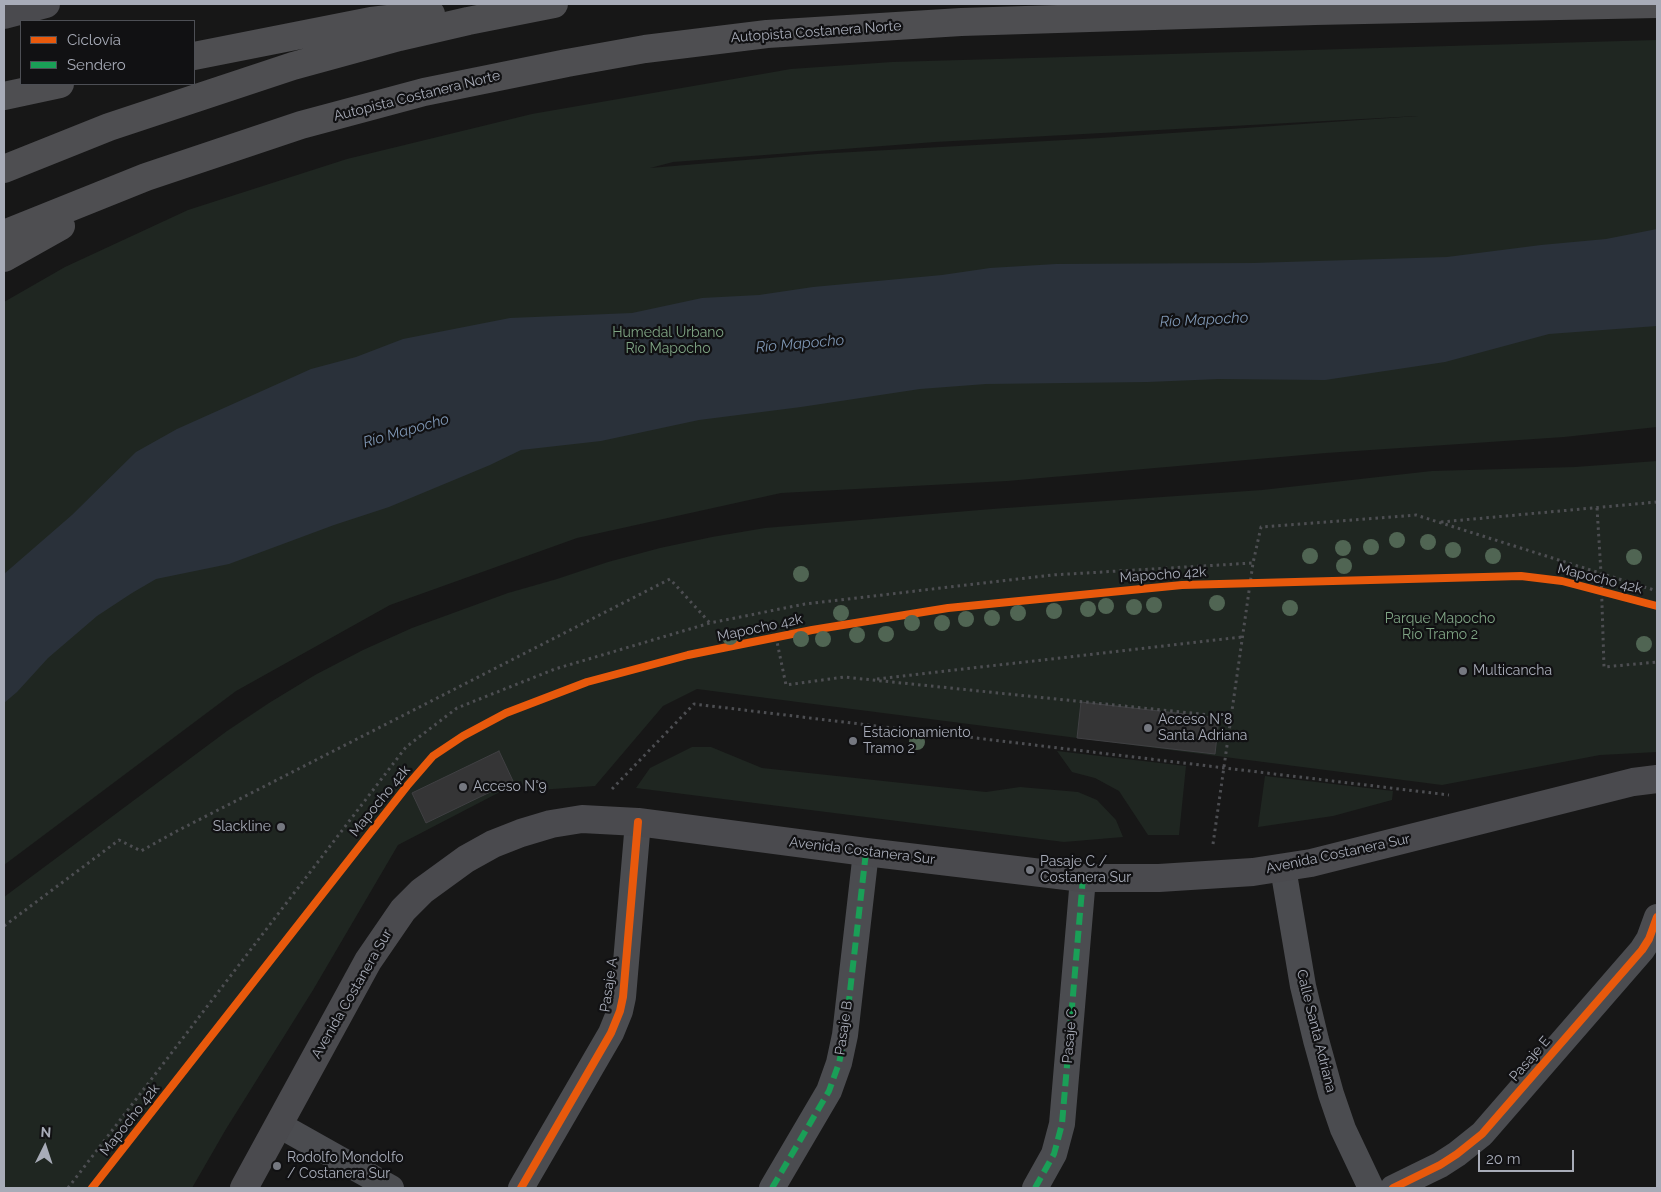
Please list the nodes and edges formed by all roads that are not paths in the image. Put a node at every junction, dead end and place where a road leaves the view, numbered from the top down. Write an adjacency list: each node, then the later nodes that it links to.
1 (1657, 4): 9 (highway, Autopista Costanera Norte)
2 (33, 5): 4 (main road)
3 (547, 5): 5 (highway); 8 (highway)
4 (4, 15)
5 (195, 56)
6 (55, 85): 7 (highway)
7 (4, 96)
8 (4, 169)
9 (146, 177): 10 (highway, Autopista Costanera Norte); 11 (highway)
10 (4, 234)
11 (4, 258)
12 (1657, 779): 15 (main road, Avenida Costanera Sur)
13 (638, 822): 14 (main road, Avenida Costanera Sur); 18 (main road, Avenida Costanera Sur); 21 (street, Pasaje A)
14 (866, 852): 16 (main road, Avenida Costanera Sur); 22 (street, Pasaje B)
15 (1283, 868): 16 (main road, Avenida Costanera Sur); 24 (street, Calle Santa Adriana)
16 (1083, 878): 23 (street, Pasaje C)
17 (1657, 917): 25 (street, Pasaje E)
18 (280, 1124): 19 (main road, Avenida Costanera Sur); 20 (street)
19 (244, 1188)
20 (390, 1188)
21 (521, 1188)
22 (772, 1188)
23 (1034, 1188)
24 (1371, 1188)
25 (1393, 1188)

